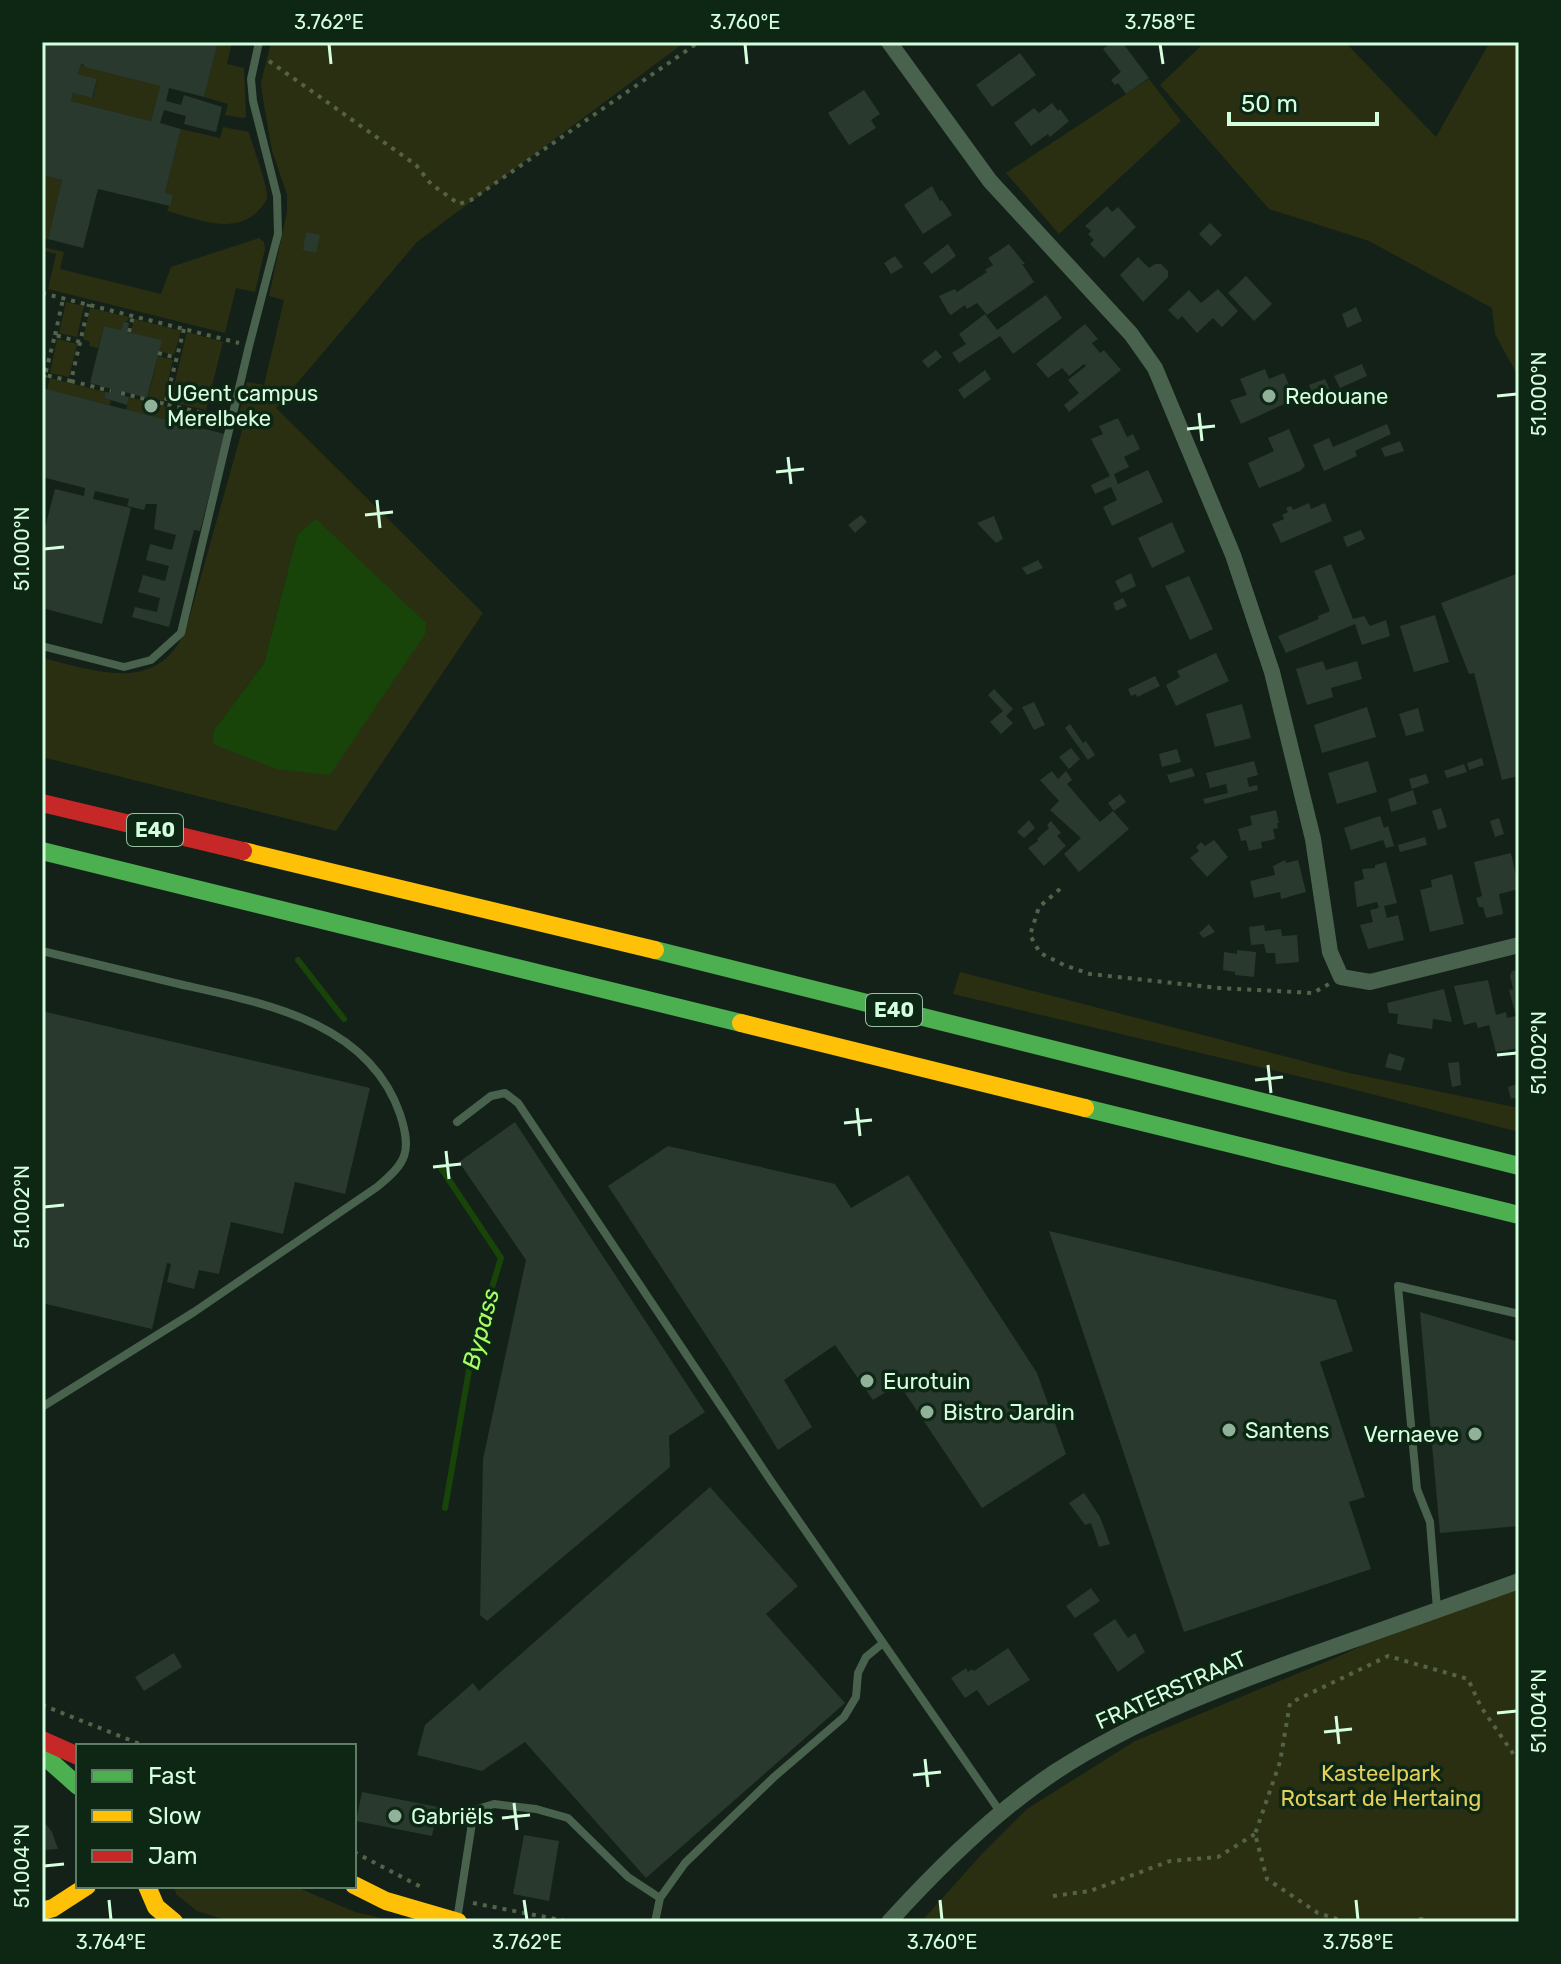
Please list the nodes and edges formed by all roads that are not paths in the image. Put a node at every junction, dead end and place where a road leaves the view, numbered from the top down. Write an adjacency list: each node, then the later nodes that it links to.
1 (259, 42): 3 (lane)
2 (889, 42): 6 (street)
3 (42, 646)
4 (42, 803): 9 (main road, E40)
5 (42, 851): 10 (main road, E40)
6 (1519, 945)
7 (42, 951): 12 (lane)
8 (457, 1122): 15 (lane)
9 (1519, 1166)
10 (1519, 1215)
11 (1519, 1314): 14 (lane)
12 (42, 1407)
13 (1519, 1581): 14 (street, FRATERSTRAAT)
14 (1437, 1610): 20 (street, FRATERSTRAAT)
15 (883, 1643): 20 (lane); 24 (lane)
16 (42, 1740): 18 (main road)
17 (42, 1754): 19 (main road)
18 (76, 1755)
19 (76, 1784)
20 (1002, 1814): 29 (street, FRATERSTRAAT)
21 (356, 1886): 27 (main road)
22 (84, 1888): 25 (main road)
23 (147, 1888): 26 (main road)
24 (660, 1898): 27 (lane); 28 (lane)
25 (42, 1911)
26 (174, 1922)
27 (457, 1922)
28 (655, 1922)
29 (889, 1922)

